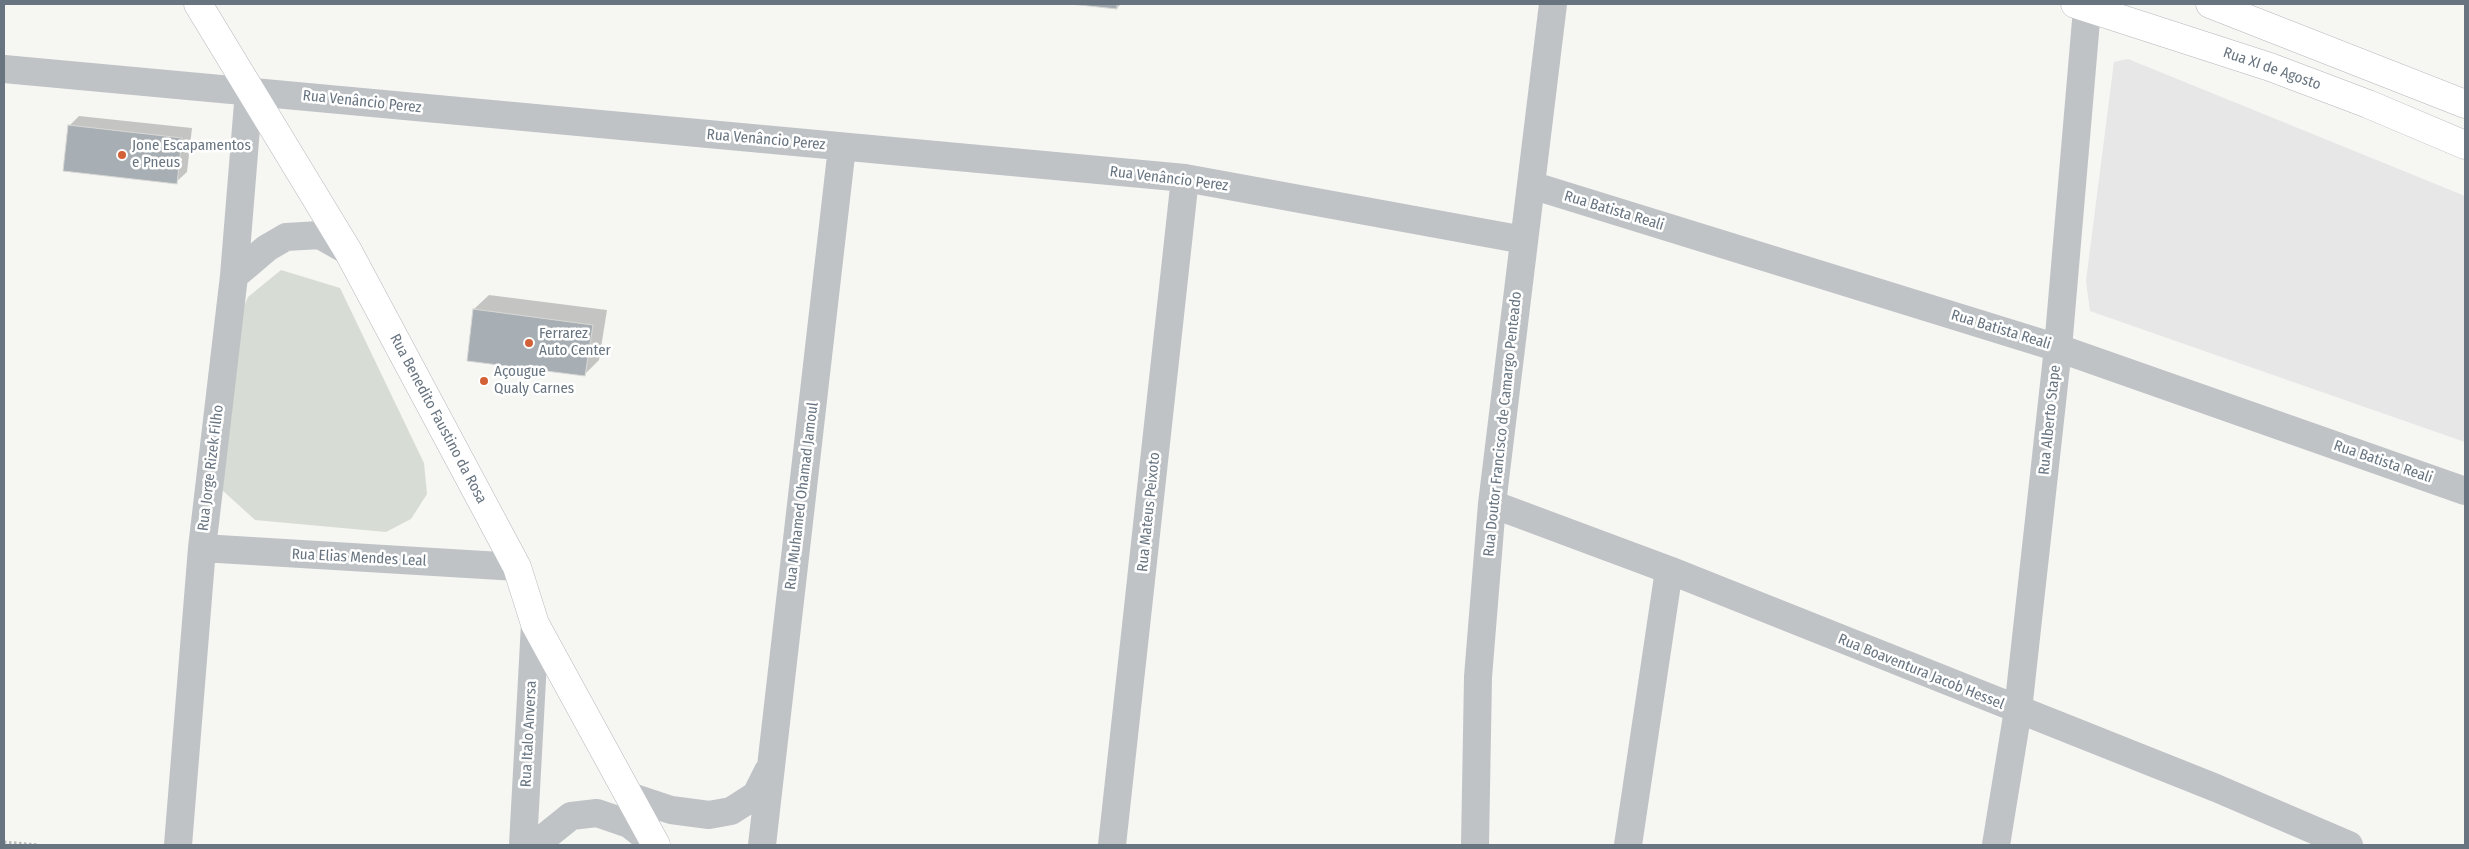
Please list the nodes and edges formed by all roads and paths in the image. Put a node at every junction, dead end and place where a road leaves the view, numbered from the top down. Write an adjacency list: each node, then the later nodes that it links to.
1 (198, 4): 6 (main road, Rua Benedito Faustino da Rosa)
2 (1553, 4): 11 (street, Rua Doutor Francisco de Camargo Penteado)
3 (2210, 4): 7 (main road)
4 (2081, 6): 8 (main road, Rua XI de Agosto); 15 (street, Rua Alberto Stape)
5 (4, 69): 6 (street, Rua Venâncio Perez)
6 (250, 91): 9 (street, Rua Venâncio Perez); 13 (main road, Rua Benedito Faustino da Rosa); 14 (street, Rua Jorge Rizek Filho)
7 (2465, 104)
8 (2465, 145)
9 (842, 147): 10 (street, Rua Venâncio Perez); 23 (street, Rua Muhamed Ohamad Jamoul)
10 (1185, 178): 12 (street, Rua Venâncio Perez); 32 (street, Rua Mateus Peixoto)
11 (1531, 185): 12 (street, Rua Doutor Francisco de Camargo Penteado); 15 (street, Rua Batista Reali)
12 (1524, 240): 17 (street, Rua Doutor Francisco de Camargo Penteado)
13 (348, 251): 14 (street); 19 (main road, Rua Benedito Faustino da Rosa)
14 (234, 276): 18 (street, Rua Jorge Rizek Filho)
15 (2058, 348): 16 (street, Rua Batista Reali); 22 (street, Rua Alberto Stape)
16 (2465, 491)
17 (1492, 504): 20 (street, Rua Boaventura Jacob Hessel); 33 (street, Rua Doutor Francisco de Camargo Penteado)
18 (202, 548): 19 (street, Rua Elias Mendes Leal); 27 (street, Rua Jorge Rizek Filho)
19 (517, 567): 21 (main road, Rua Benedito Faustino da Rosa)
20 (1668, 570): 22 (street, Rua Boaventura Jacob Hessel); 34 (street)
21 (534, 624): 24 (main road, Rua Benedito Faustino da Rosa); 28 (street, Rua Italo Anversa)
22 (2018, 710): 35 (street, Rua Alberto Stape); 36 (street, Rua Boaventura Jacob Hessel)
23 (771, 766): 24 (street); 31 (street, Rua Muhamed Ohamad Jamoul)
24 (629, 796): 30 (main road, Rua Benedito Faustino da Rosa)
25 (4, 842): 26 (path)
26 (39, 845)
27 (178, 845)
28 (524, 845)
29 (535, 845): 30 (street)
30 (656, 845)
31 (762, 845)
32 (1112, 845)
33 (1474, 845)
34 (1628, 845)
35 (1996, 845)
36 (2349, 845)

